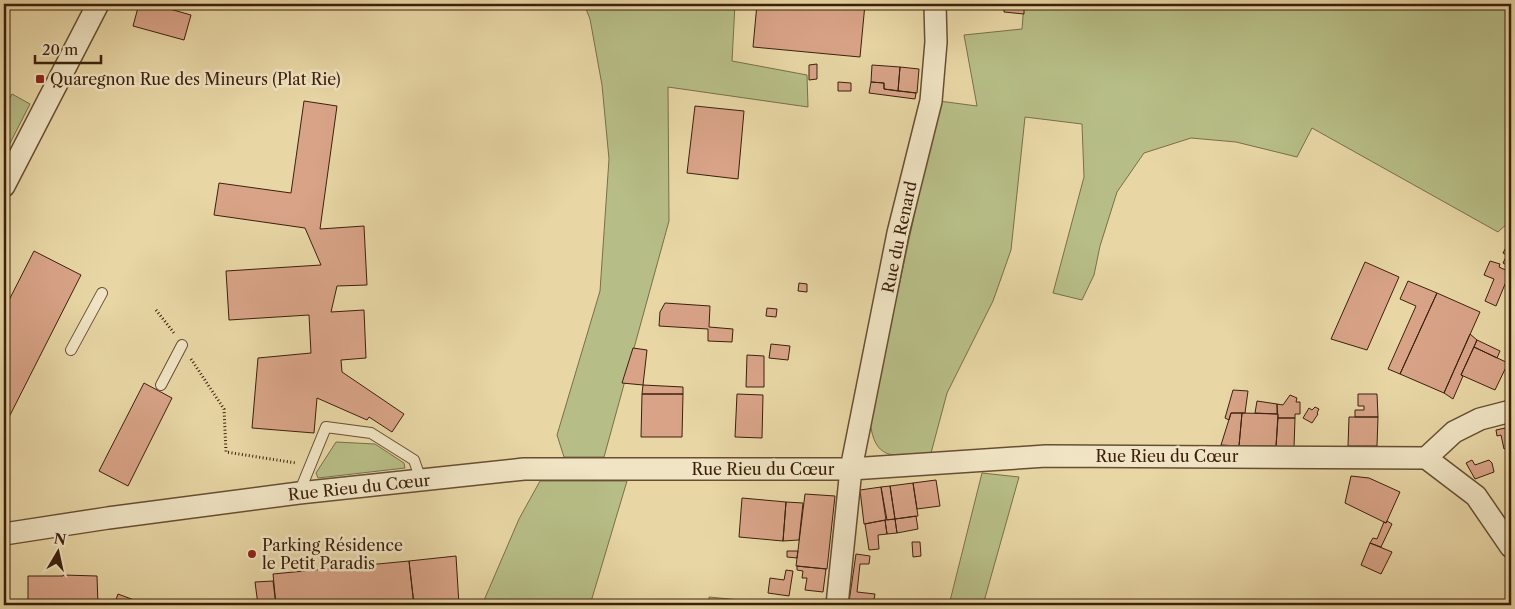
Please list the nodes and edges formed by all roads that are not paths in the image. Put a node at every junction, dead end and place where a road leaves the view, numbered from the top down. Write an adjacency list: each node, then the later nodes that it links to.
1 (98, 4): 3 (street)
2 (935, 4): 10 (street, Rue du Renard)
3 (4, 186)
4 (102, 293): 6 (lane)
5 (182, 345): 7 (lane)
6 (71, 350)
7 (162, 385)
8 (1511, 411): 9 (street)
9 (1426, 458): 10 (street, Rue Rieu du Cœur); 14 (street)
10 (851, 469): 11 (street, Rue Rieu du Cœur); 15 (street, Rue du Renard)
11 (421, 480): 12 (street, Rue Rieu du Cœur); 12 (lane)
12 (299, 493): 13 (street, Rue Rieu du Cœur)
13 (4, 534)
14 (1511, 547)
15 (837, 605)

